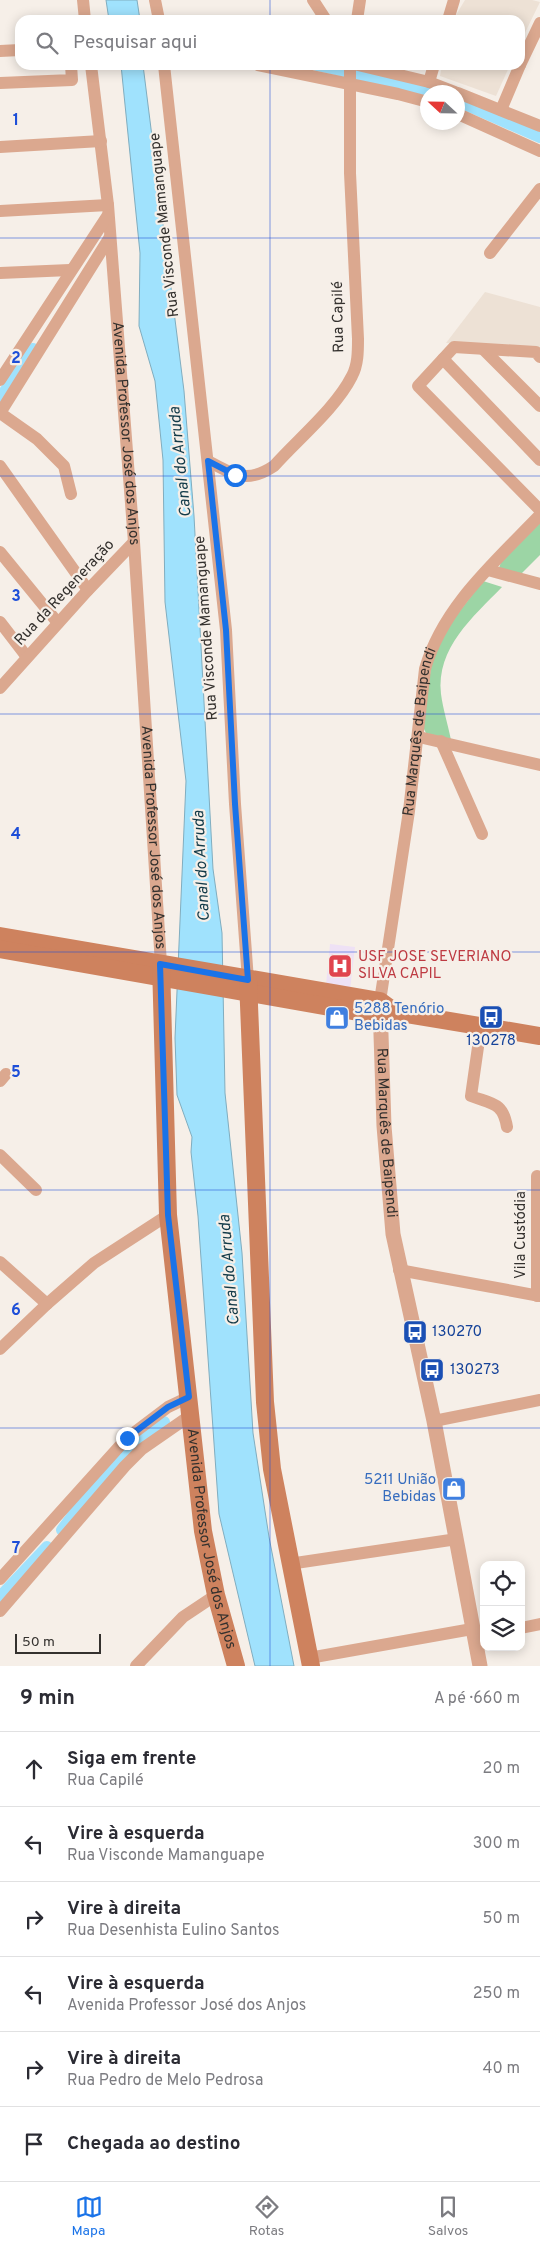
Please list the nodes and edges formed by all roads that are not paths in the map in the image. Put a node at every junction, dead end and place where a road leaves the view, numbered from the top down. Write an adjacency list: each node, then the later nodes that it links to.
1 (83, 0): 6 (street)
2 (155, 0): 7 (street)
3 (313, 0): 8 (street)
4 (360, 0): 9 (street)
5 (454, 0): 10 (street)
6 (84, 15)
7 (158, 15)
8 (323, 15)
9 (358, 15)
10 (450, 15)
11 (540, 23): 14 (street)
12 (15, 50): 13 (street)
13 (0, 51)
14 (525, 54)
15 (71, 70): 23 (street)
16 (92, 70): 30 (street, Avenida Professor José dos Anjos)
17 (165, 70): 48 (street, Rua Visconde Mamanguape)
18 (324, 70): 21 (street)
19 (433, 70): 22 (street)
20 (518, 70): 27 (street)
21 (351, 72): 22 (street); 26 (street); 48 (street, Rua Capilé)
22 (429, 82): 24 (street)
23 (0, 83)
24 (436, 85)
25 (465, 96): 27 (street)
26 (420, 100)
27 (500, 110): 29 (street)
28 (465, 117): 32 (street)
29 (540, 126)
30 (101, 141): 31 (street); 34 (street, Avenida Professor José dos Anjos)
31 (0, 147)
32 (540, 151)
33 (540, 189): 37 (street)
34 (108, 210): 35 (street); 36 (street, Avenida Professor José dos Anjos); 38 (street)
35 (0, 211)
36 (110, 237): 46 (street); 53 (street, Avenida Professor José dos Anjos)
37 (490, 253)
38 (70, 270): 39 (street); 43 (street)
39 (0, 273)
40 (483, 348): 41 (street); 42 (street); 45 (street)
41 (540, 356)
42 (443, 359): 47 (street); 51 (street)
43 (5, 362): 44 (street)
44 (0, 380)
45 (540, 406)
46 (0, 413): 50 (street)
47 (540, 460)
48 (208, 461): 69 (street, Rua Visconde Mamanguape)
49 (0, 466): 57 (street)
50 (71, 494)
51 (540, 510)
52 (540, 515): 55 (street, Rua Marquês de Baipendi)
53 (134, 542): 57 (street, Rua da Regeneração); 68 (street, Avenida Professor José dos Anjos)
54 (0, 552): 59 (street)
55 (488, 570): 56 (street); 62 (street, Rua Marquês de Baipendi)
56 (540, 584)
57 (88, 590): 59 (street, Rua da Regeneração)
58 (0, 622): 60 (street)
59 (58, 623): 60 (street, Rua da Regeneração)
60 (28, 658): 61 (street, Rua da Regeneração)
61 (0, 688)
62 (418, 737): 63 (street); 70 (street, Rua Marquês de Baipendi)
63 (442, 741): 64 (street); 65 (street)
64 (540, 766)
65 (482, 834)
66 (0, 936): 68 (main road)
67 (0, 949): 68 (main road)
68 (165, 971): 69 (main road); 77 (main road, Avenida Professor José dos Anjos)
69 (240, 985): 70 (main road); 88 (main road)
70 (385, 1010): 71 (main road); 79 (street, Rua Marquês de Baipendi)
71 (481, 1026): 72 (main road); 73 (street)
72 (540, 1036)
73 (507, 1127)
74 (0, 1155): 76 (street)
75 (538, 1176): 80 (street, Vila Custódia)
76 (36, 1190)
77 (168, 1215): 81 (street); 83 (main road, Avenida Professor José dos Anjos)
78 (0, 1262): 81 (street)
79 (399, 1270): 80 (street); 86 (street, Rua Marquês de Baipendi)
80 (538, 1296)
81 (47, 1304): 82 (street)
82 (0, 1349)
83 (189, 1397): 85 (main road, Avenida Professor José dos Anjos); 89 (street)
84 (540, 1400): 86 (street)
85 (191, 1415): 90 (main road, Avenida Professor José dos Anjos); 91 (street)
86 (434, 1421): 87 (street, Rua Marquês de Baipendi)
87 (457, 1539): 88 (street); 94 (street, Rua Marquês de Baipendi)
88 (289, 1564): 95 (main road)
89 (0, 1579)
90 (216, 1594): 96 (street); 97 (main road, Avenida Professor José dos Anjos)
91 (0, 1611)
92 (540, 1624): 93 (street)
93 (525, 1627)
94 (476, 1633): 95 (street); 98 (street, Rua Marquês de Baipendi)
95 (310, 1662)
96 (136, 1666)
97 (236, 1666)
98 (480, 1666)

